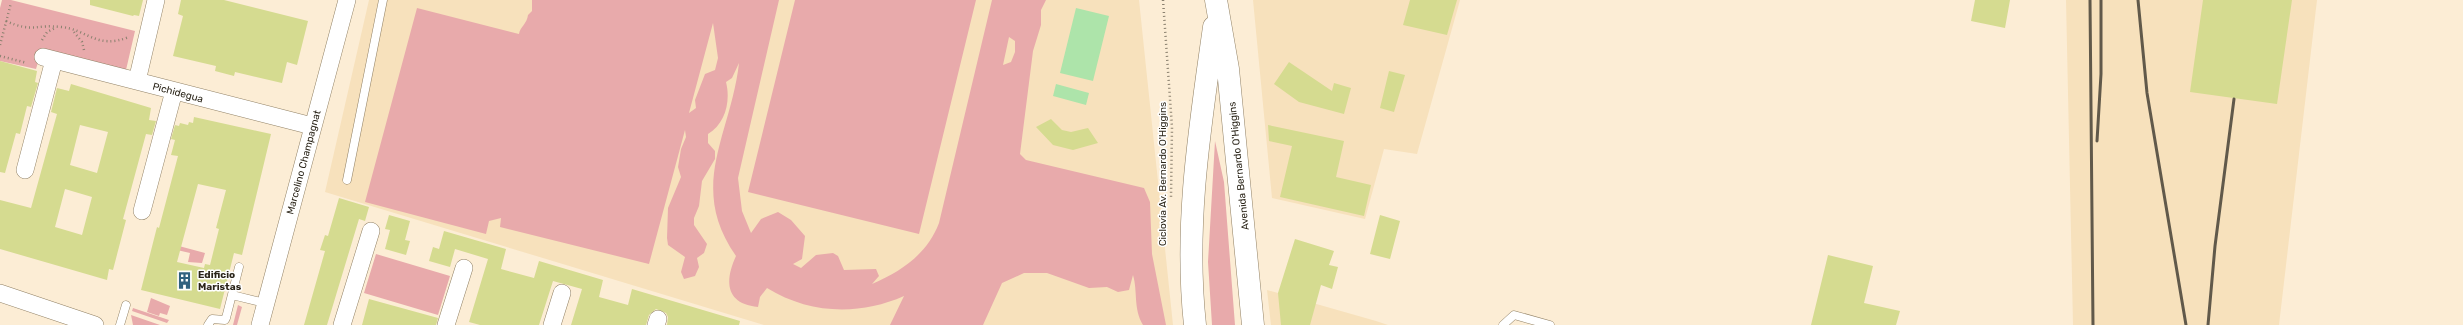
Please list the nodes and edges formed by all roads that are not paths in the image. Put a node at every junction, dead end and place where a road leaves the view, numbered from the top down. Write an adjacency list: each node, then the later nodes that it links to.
1 (156, 0): 5 (street)
2 (347, 0): 7 (street, Marcelino Champagnat)
3 (383, 0): 9 (lane)
4 (1217, 4): 26 (main road, Avenida Bernardo O'Higgins); 27 (main road, Avenida Bernardo O'Higgins)
5 (136, 81): 6 (street, Pichidegua); 8 (street, Pichidegua)
6 (174, 90): 7 (street, Pichidegua); 10 (street)
7 (312, 126): 17 (street, Marcelino Champagnat)
8 (25, 170)
9 (347, 180)
10 (142, 211)
11 (371, 231): 23 (street)
12 (239, 267): 16 (lane)
13 (464, 268): 24 (street)
14 (562, 293): 25 (street)
15 (0, 294): 19 (street)
16 (232, 295): 17 (lane); 21 (lane)
17 (265, 303): 22 (street, Marcelino Champagnat)
18 (126, 305): 20 (lane)
19 (89, 324)
20 (120, 325)
21 (208, 325)
22 (260, 325)
23 (342, 325)
24 (446, 325)
25 (552, 325)
26 (1195, 325)
27 (1252, 325)
28 (1503, 325): 29 (lane)
29 (1550, 325)

